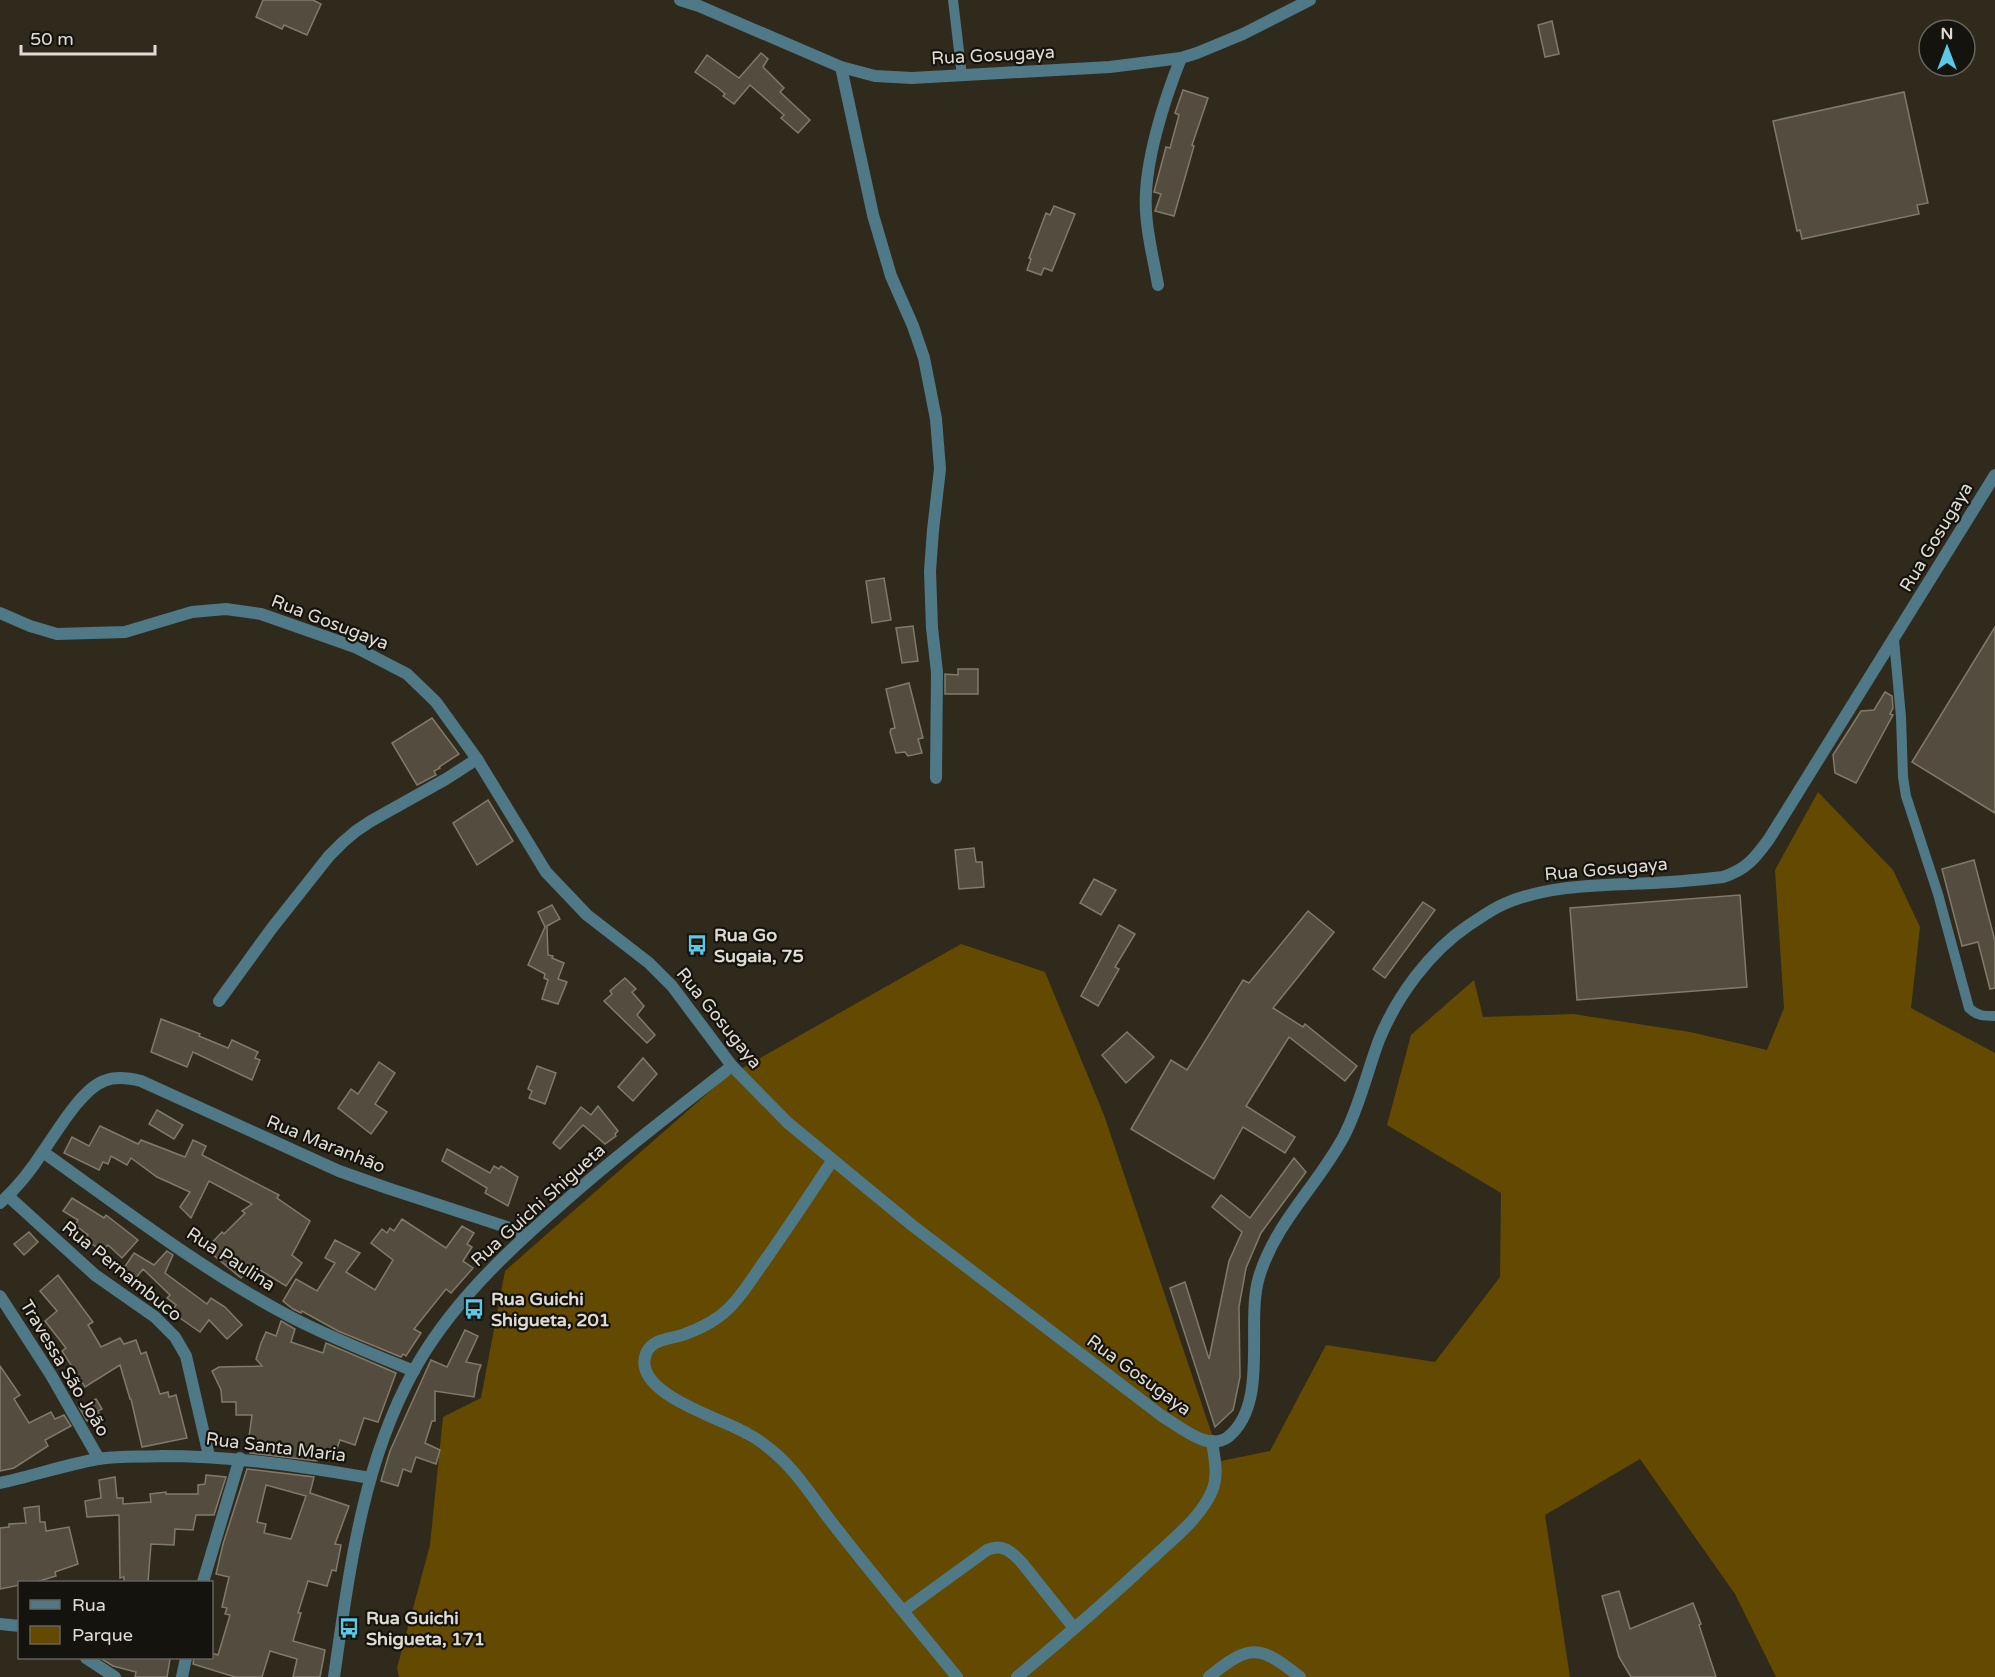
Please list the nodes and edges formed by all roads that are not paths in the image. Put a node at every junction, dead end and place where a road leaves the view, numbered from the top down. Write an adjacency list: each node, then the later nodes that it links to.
1 (680, 0): 5 (street, Rua Gosugaya)
2 (953, 0): 6 (lane)
3 (1310, 0): 4 (street, Rua Gosugaya)
4 (1181, 58): 6 (street, Rua Gosugaya); 7 (street)
5 (841, 67): 6 (street, Rua Gosugaya); 12 (street)
6 (962, 76)
7 (1158, 285)
8 (1995, 475): 10 (street, Rua Gosugaya)
9 (0, 614): 11 (street, Rua Gosugaya)
10 (1894, 640): 14 (lane); 22 (street, Rua Gosugaya)
11 (477, 759): 13 (street); 15 (street, Rua Gosugaya)
12 (936, 778)
13 (219, 1001)
14 (1995, 1016)
15 (732, 1066): 17 (street, Rua Gosugaya); 19 (street, Rua Guichi Shigueta)
16 (43, 1152): 18 (street); 19 (street, Rua Maranhão); 21 (street, Rua Paulina)
17 (832, 1161): 22 (street, Rua Gosugaya); 29 (street)
18 (4, 1200): 23 (street, Rua Pernambuco)
19 (528, 1234): 21 (street, Rua Guichi Shigueta)
20 (0, 1296): 25 (street, Travessa São João)
21 (414, 1371): 26 (street, Rua Guichi Shigueta)
22 (1212, 1441): 32 (street)
23 (209, 1456): 24 (street, Rua Santa Maria); 25 (street, Rua Santa Maria)
24 (240, 1458): 26 (street, Rua Santa Maria); 28 (street)
25 (99, 1459): 27 (street, Rua Santa Maria)
26 (370, 1478): 37 (street, Rua Guichi Shigueta)
27 (0, 1483)
28 (203, 1581)
29 (903, 1611): 32 (street); 38 (street)
30 (0, 1624): 31 (street)
31 (18, 1626)
32 (1074, 1628): 39 (street)
33 (88, 1659): 35 (street)
34 (186, 1659): 36 (street)
35 (115, 1677)
36 (182, 1677)
37 (334, 1677)
38 (957, 1677)
39 (1017, 1677)
40 (1209, 1677): 41 (street)
41 (1300, 1677)

